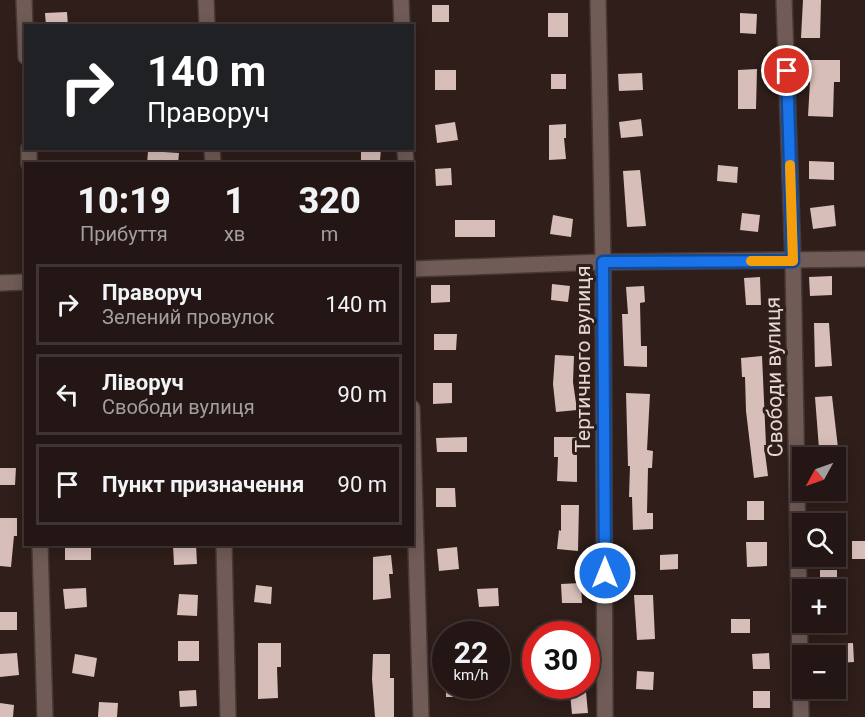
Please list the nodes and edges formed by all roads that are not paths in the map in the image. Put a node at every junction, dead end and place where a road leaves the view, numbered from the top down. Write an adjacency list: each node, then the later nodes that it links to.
1 (24, 0): 6 (street)
2 (206, 0): 7 (street)
3 (401, 0): 8 (street)
4 (598, 0): 11 (street, Тертичного вулиця)
5 (784, 0): 10 (street, Свободи вулиця)
6 (25, 24)
7 (207, 24)
8 (402, 24)
9 (865, 259): 10 (street)
10 (793, 261): 11 (street); 22 (street, Свободи вулиця)
11 (603, 262): 12 (street); 21 (street, Тертичного вулиця)
12 (414, 269)
13 (24, 282): 14 (street)
14 (0, 283)
15 (414, 477): 20 (street)
16 (40, 546): 18 (street)
17 (224, 546): 19 (street)
18 (45, 717)
19 (228, 717)
20 (421, 717)
21 (605, 717)
22 (801, 717)

